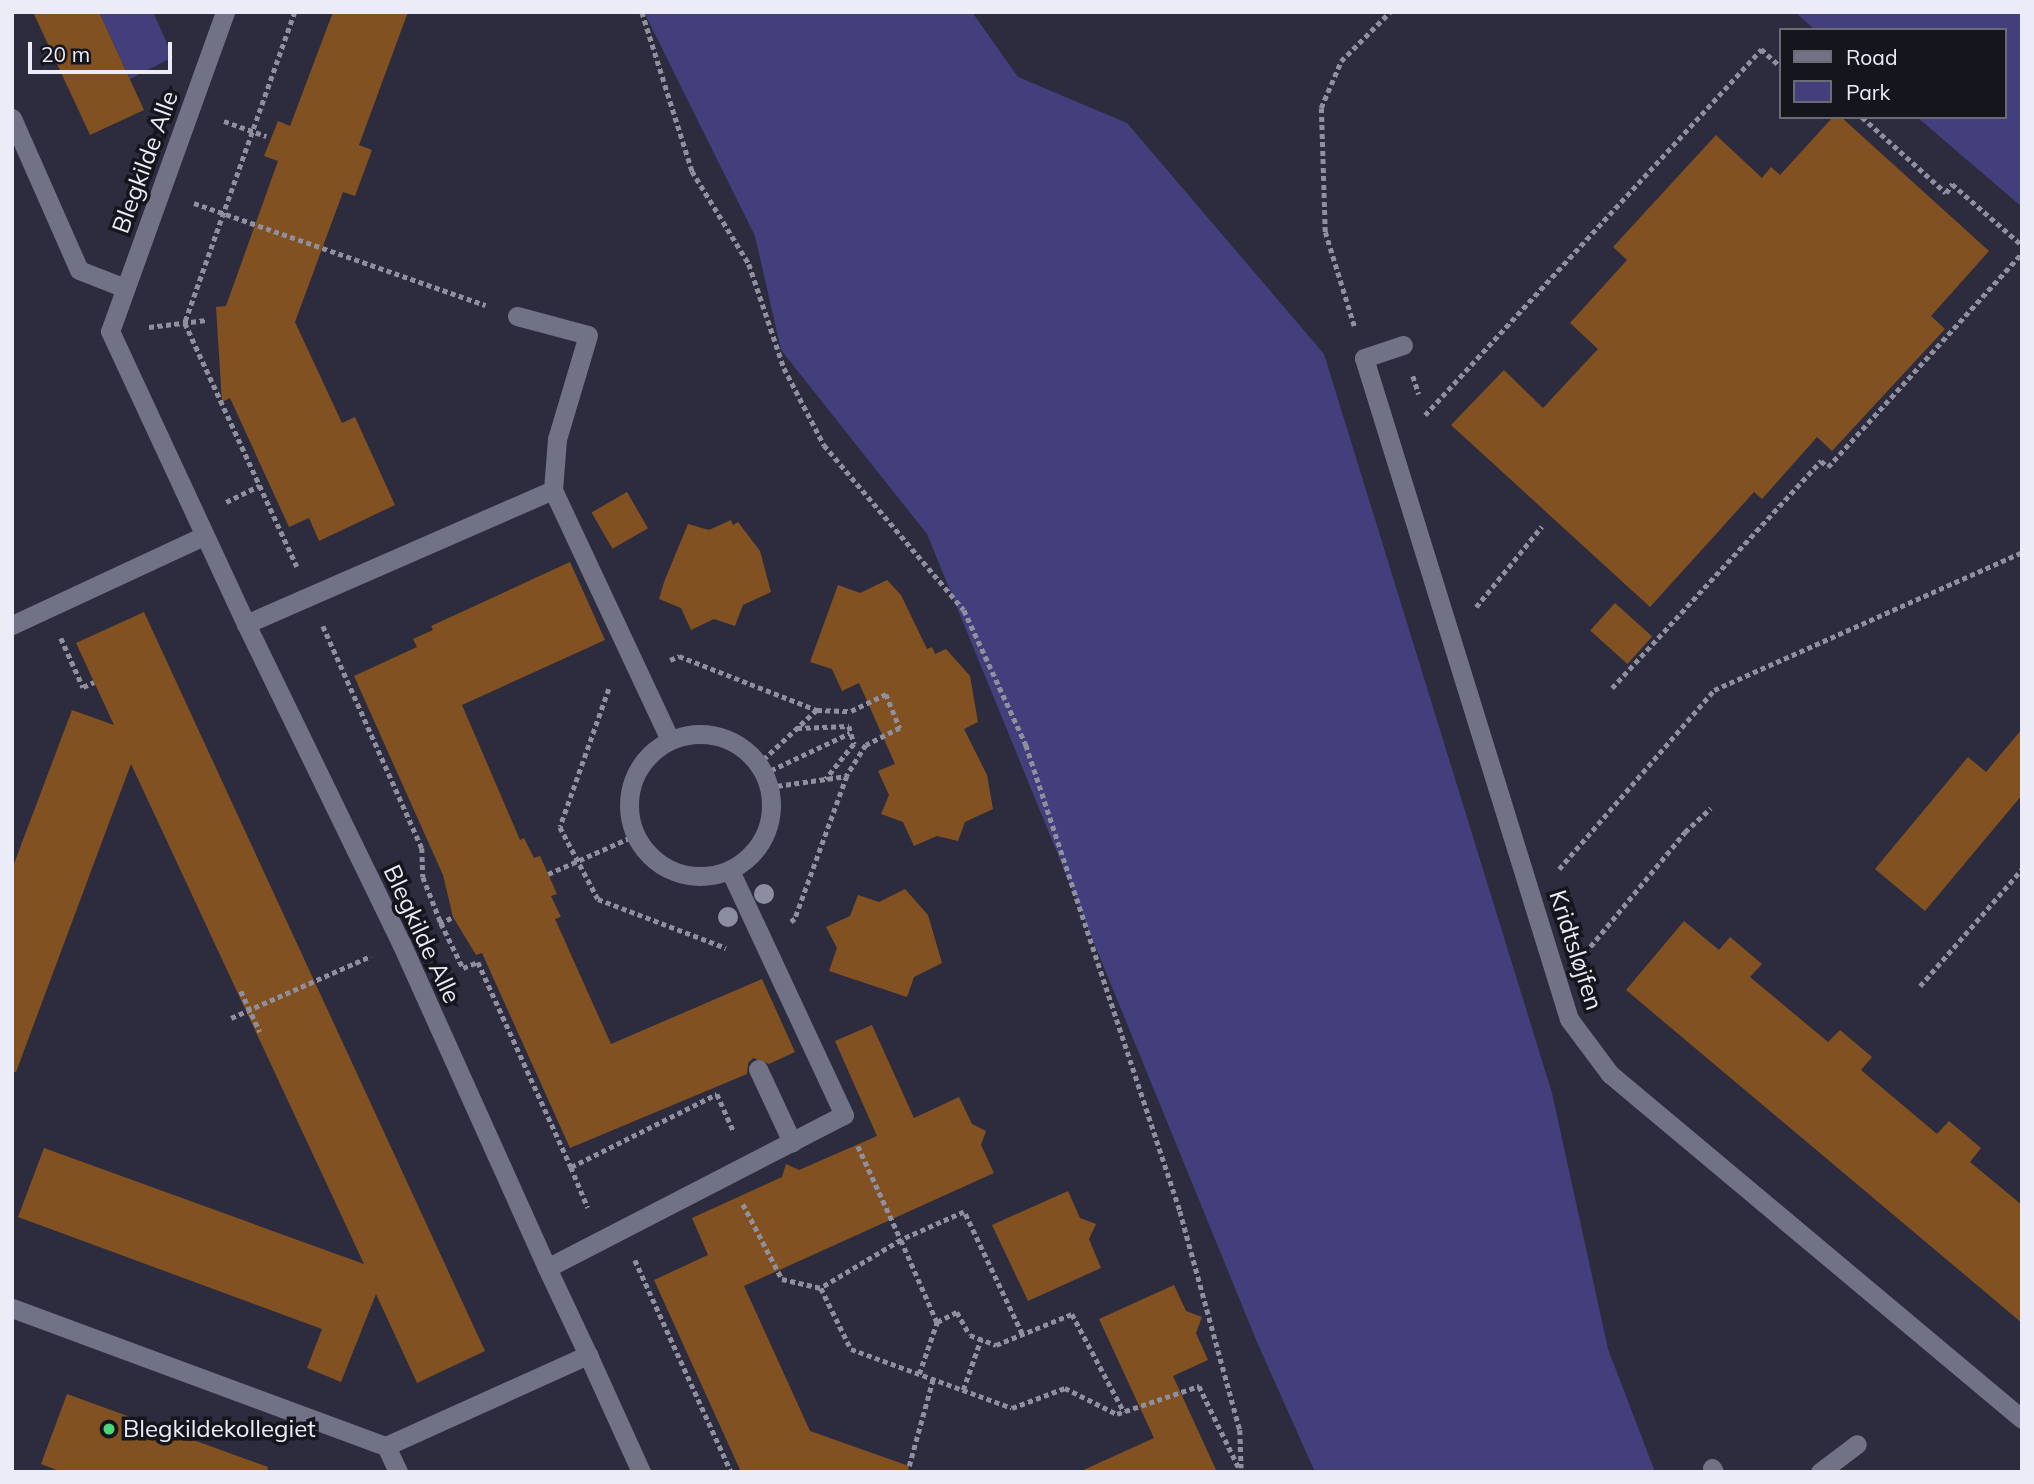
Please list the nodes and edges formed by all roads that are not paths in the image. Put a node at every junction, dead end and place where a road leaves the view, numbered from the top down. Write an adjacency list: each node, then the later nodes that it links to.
1 (225, 12): 3 (street, Blegkilde Alle)
2 (12, 118): 3 (street)
3 (125, 288): 7 (street, Blegkilde Alle)
4 (517, 316): 6 (street)
5 (1403, 345): 17 (street, Kridtsløjfen)
6 (553, 490): 8 (street); 10 (street)
7 (204, 536): 8 (street, Blegkilde Alle); 9 (street)
8 (246, 624): 14 (street, Blegkilde Alle)
9 (12, 625)
10 (670, 740): 11 (street); 11 (street)
11 (730, 870): 13 (street)
12 (758, 1069): 13 (street)
13 (793, 1142): 14 (street)
14 (547, 1268): 16 (street, Blegkilde Alle)
15 (12, 1308): 19 (street)
16 (588, 1355): 19 (street); 21 (street, Blegkilde Alle)
17 (2022, 1419)
18 (1857, 1444): 22 (street)
19 (386, 1446): 20 (street)
20 (398, 1472)
21 (641, 1472)
22 (1820, 1472)

